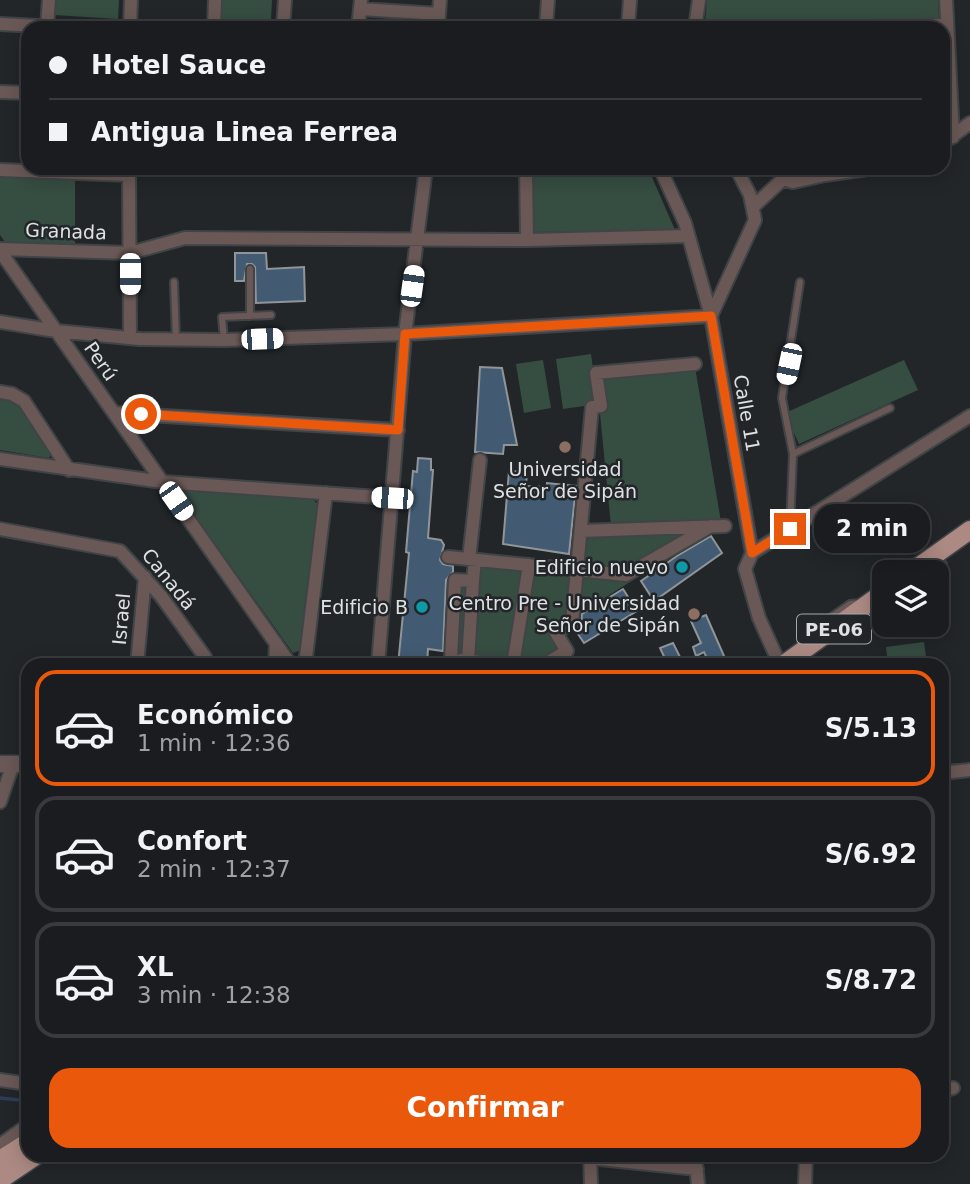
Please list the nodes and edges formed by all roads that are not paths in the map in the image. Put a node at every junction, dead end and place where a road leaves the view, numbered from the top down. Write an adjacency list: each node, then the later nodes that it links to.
1 (49, 0): 12 (street)
2 (131, 0): 13 (street)
3 (215, 0): 14 (street)
4 (285, 0): 15 (street)
5 (440, 0): 11 (street)
6 (548, 0): 17 (street)
7 (630, 0): 18 (street)
8 (699, 0): 19 (street)
9 (946, 0): 20 (street)
10 (360, 4): 11 (street)
11 (439, 14): 16 (street)
12 (47, 21)
13 (130, 21)
14 (214, 21)
15 (284, 21)
16 (438, 21)
17 (546, 21)
18 (628, 21)
19 (696, 21)
20 (947, 21)
21 (0, 24): 22 (street)
22 (21, 25)
23 (0, 92): 24 (street)
24 (21, 93)
25 (970, 123): 26 (street)
26 (950, 138)
27 (0, 170): 28 (street)
28 (21, 170)
29 (129, 175): 42 (street)
30 (425, 175): 39 (street)
31 (526, 175): 40 (street)
32 (663, 175): 38 (street, Calle 11)
33 (739, 175): 37 (street)
34 (781, 175): 37 (street)
35 (785, 175): 36 (street)
36 (825, 175)
37 (754, 206): 48 (street)
38 (688, 236): 40 (street, Granada); 48 (street, Calle 11)
39 (418, 239): 40 (street, Granada); 42 (street, Granada); 51 (street)
40 (527, 240)
41 (0, 250): 42 (street, Granada); 50 (street, Perú)
42 (130, 253): 52 (street)
43 (250, 269): 47 (lane)
44 (174, 282): 53 (lane)
45 (800, 282): 61 (lane)
46 (271, 315): 47 (lane)
47 (250, 316): 54 (lane)
48 (711, 316): 51 (street); 75 (street, Calle 11)
49 (0, 322): 50 (street)
50 (56, 331): 52 (street); 58 (street, Perú)
51 (405, 334): 54 (street); 60 (street)
52 (130, 338): 53 (street)
53 (176, 339): 54 (street)
54 (224, 340)
55 (695, 364): 73 (street)
56 (0, 392): 64 (street)
57 (891, 408): 61 (lane)
58 (114, 413): 60 (street); 65 (street, Perú)
59 (970, 416): 71 (street)
60 (398, 430): 67 (street)
61 (793, 454): 71 (lane)
62 (0, 459): 64 (street)
63 (480, 460): 77 (street)
64 (69, 470): 65 (street)
65 (163, 482): 66 (street); 88 (street, Perú)
66 (326, 493): 67 (street); 93 (street)
67 (392, 498): 94 (street)
68 (711, 526): 69 (street); 73 (street); 81 (street)
69 (725, 526)
70 (0, 529): 82 (street, Canadá)
71 (790, 529): 75 (street)
72 (970, 530): 78 (main road)
73 (581, 531): 81 (street)
74 (970, 544): 79 (main road)
75 (752, 553): 99 (street, Calle 11)
76 (448, 557): 77 (street)
77 (472, 559): 80 (street); 83 (street)
78 (928, 560)
79 (949, 562)
80 (529, 565): 81 (street); 97 (street)
81 (578, 570): 98 (street)
82 (145, 577): 89 (street, Israel); 90 (street, Canadá)
83 (472, 581): 86 (street); 87 (street)
84 (872, 605): 100 (main road, PE-06)
85 (872, 607): 101 (main road, PE-06)
86 (453, 625): 87 (street); 95 (street)
87 (470, 626): 96 (street)
88 (275, 642): 91 (street); 92 (street, Perú)
89 (137, 658)
90 (205, 658)
91 (275, 658)
92 (286, 658)
93 (306, 658)
94 (379, 658)
95 (449, 658)
96 (468, 658)
97 (514, 658)
98 (556, 658)
99 (779, 658)
100 (792, 658)
101 (812, 658)
102 (14, 764): 105 (street)
103 (970, 769): 104 (street)
104 (949, 771)
105 (0, 802)
106 (0, 1080): 107 (street)
107 (21, 1083)
108 (21, 1130): 109 (street)
109 (0, 1145)
110 (21, 1146): 111 (main road)
111 (0, 1160)
112 (27, 1162): 118 (main road)
113 (590, 1162): 119 (street)
114 (635, 1162): 117 (street)
115 (696, 1162): 117 (street)
116 (806, 1162): 121 (street)
117 (697, 1169): 120 (street)
118 (0, 1180)
119 (590, 1184)
120 (698, 1184)
121 (806, 1184)

